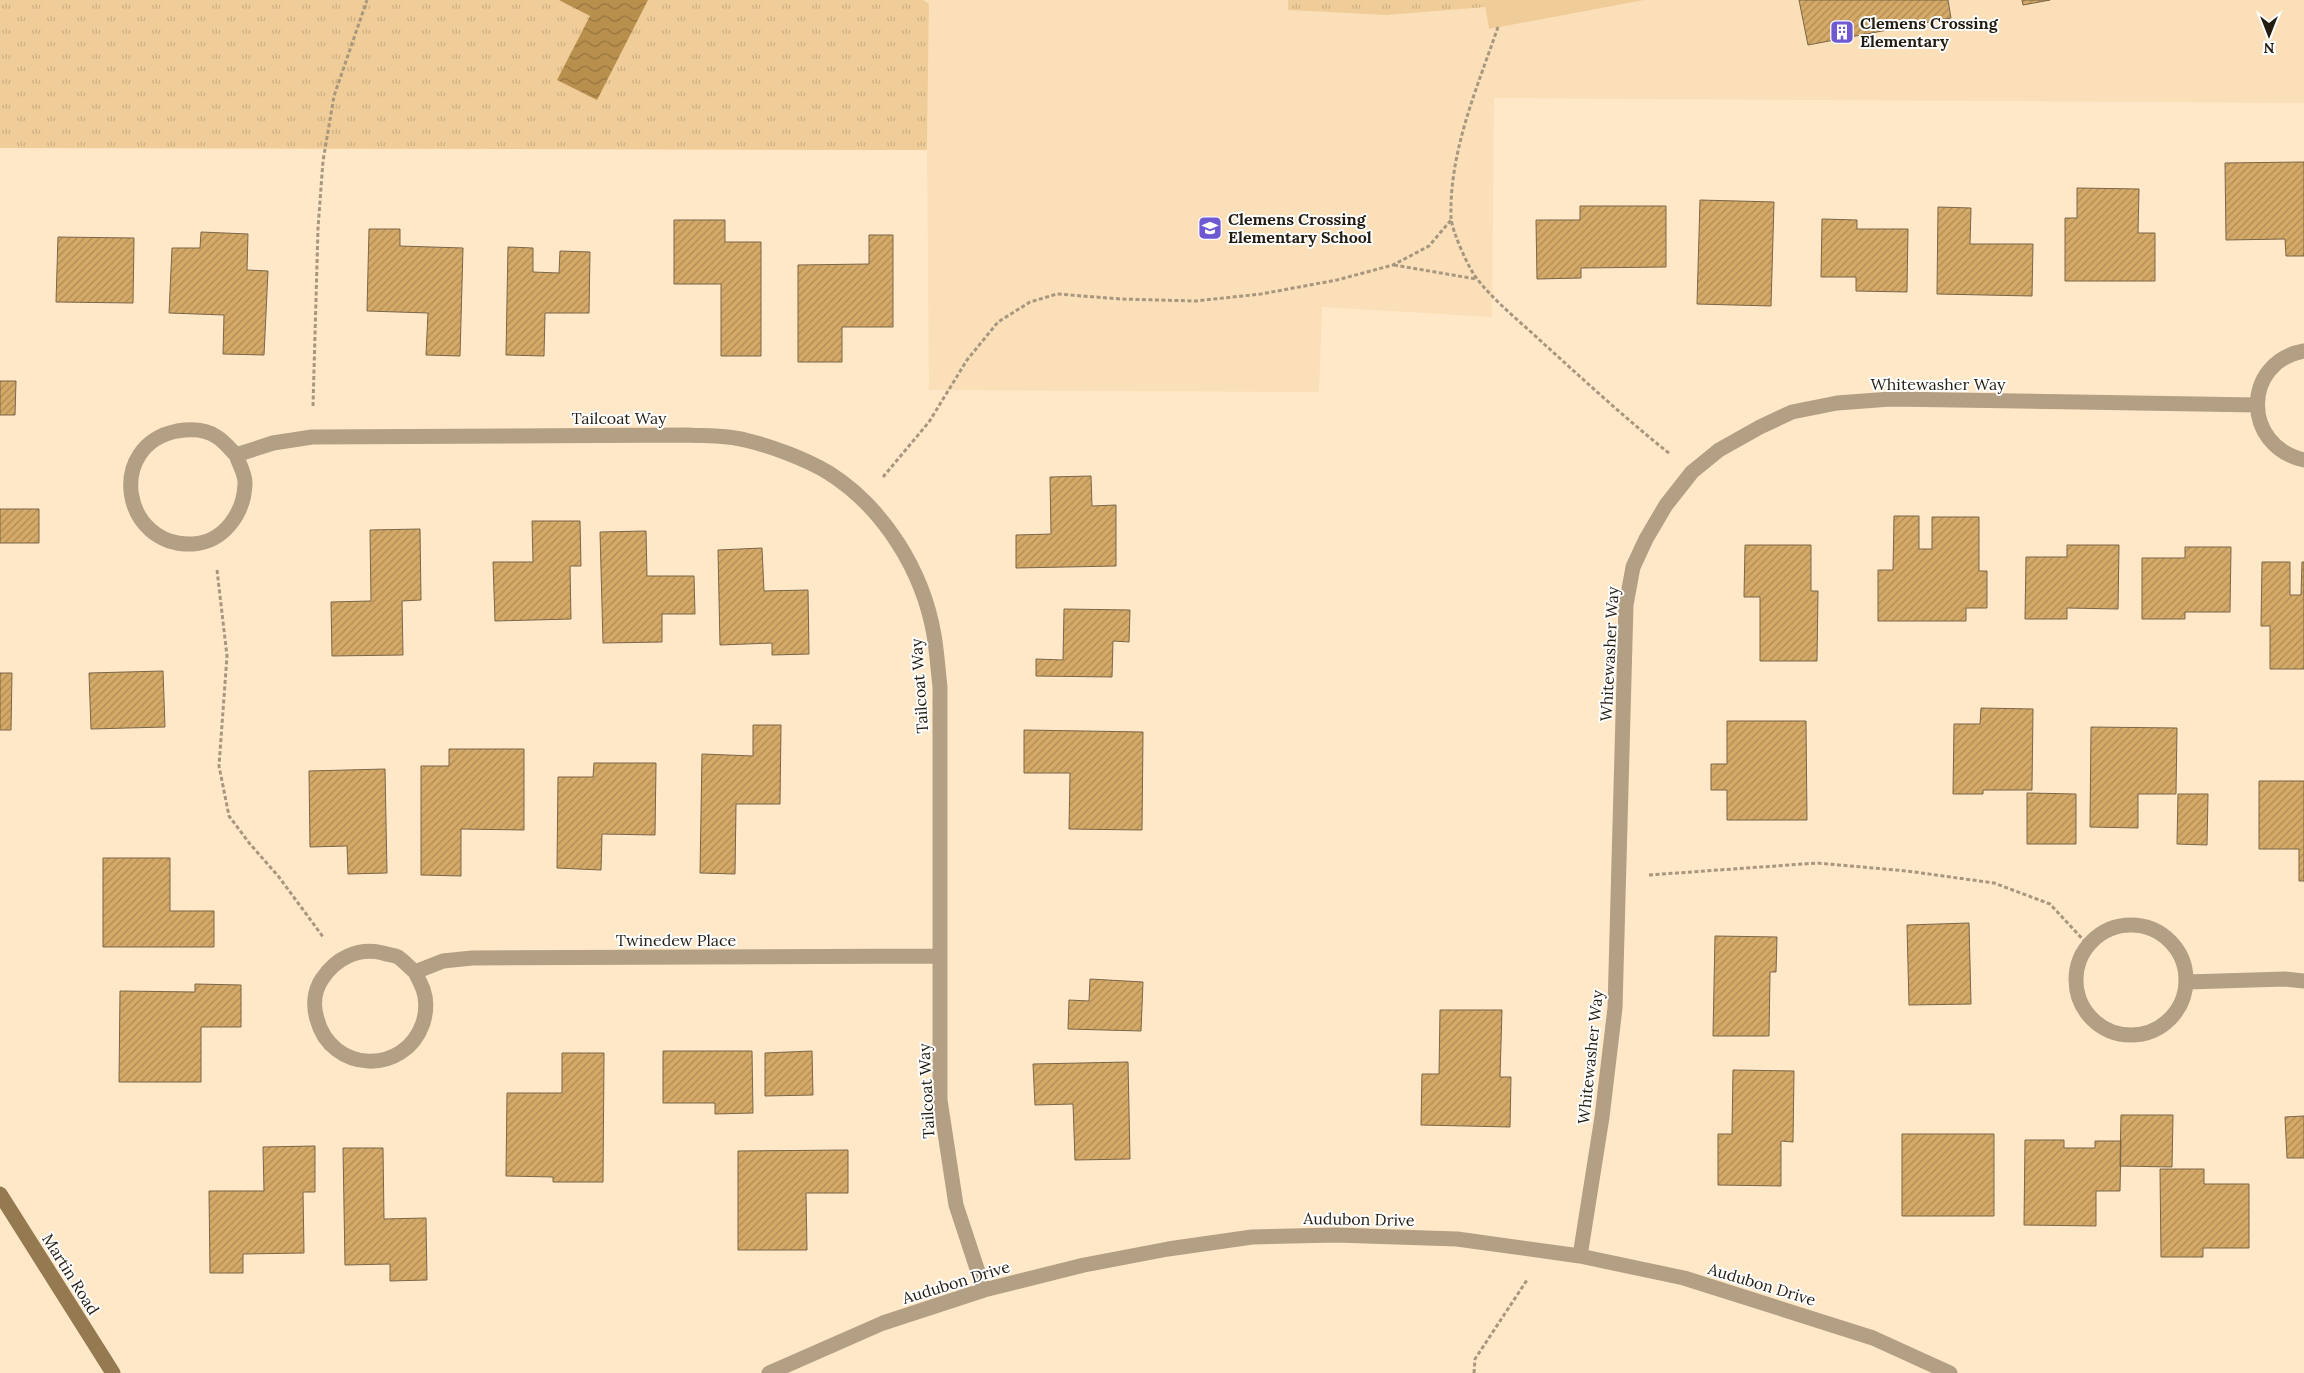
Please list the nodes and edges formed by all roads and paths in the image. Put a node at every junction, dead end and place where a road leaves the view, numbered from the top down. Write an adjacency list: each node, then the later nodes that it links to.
1 (368, 0): 8 (path)
2 (1498, 27): 3 (path)
3 (1451, 220): 4 (path); 5 (path)
4 (1393, 265): 5 (path); 12 (path)
5 (1477, 280): 11 (path)
6 (2304, 351): 7 (street)
7 (2257, 405): 10 (street); 11 (street, Whitewasher Way)
8 (312, 437): 9 (street, Tailcoat Way); 12 (street, Tailcoat Way)
9 (236, 455): 13 (street); 13 (street)
10 (2304, 460)
11 (1692, 472): 14 (street, Whitewasher Way)
12 (863, 500): 17 (street, Tailcoat Way)
13 (213, 538): 16 (path)
14 (1619, 875): 15 (path); 22 (street, Whitewasher Way)
15 (2088, 945): 20 (street); 20 (street)
16 (348, 955): 18 (street); 18 (street)
17 (940, 956): 18 (street, Twinedew Place); 24 (street, Tailcoat Way)
18 (415, 972)
19 (2304, 981): 20 (street)
20 (2188, 982)
21 (0, 1194): 25 (street, Martin Road)
22 (1580, 1256): 24 (street, Audubon Drive); 28 (street, Audubon Drive)
23 (1535, 1276): 27 (path)
24 (984, 1290): 26 (street, Audubon Drive)
25 (113, 1373)
26 (769, 1373)
27 (1474, 1373)
28 (1950, 1373)

